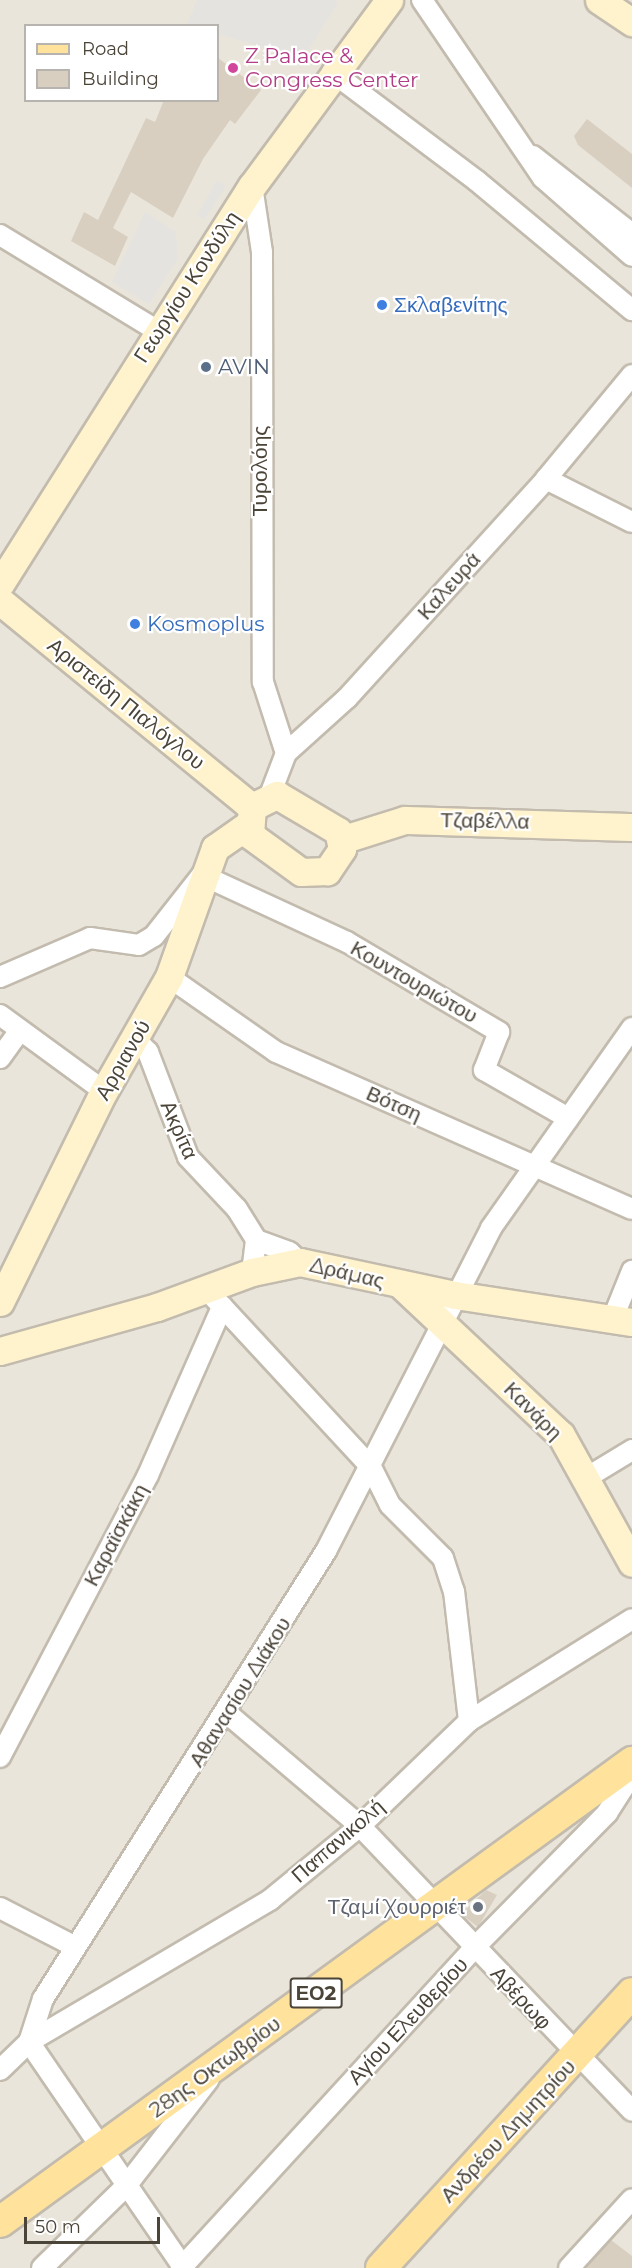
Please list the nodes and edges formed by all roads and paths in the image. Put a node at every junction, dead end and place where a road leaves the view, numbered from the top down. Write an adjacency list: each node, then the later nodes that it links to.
1 (389, 0): 5 (street, Γεωργίου Κονδύλη)
2 (422, 0): 6 (street)
3 (599, 0): 4 (street)
4 (632, 22)
5 (332, 72): 7 (street, Γεωργίου Κονδύλη); 11 (street)
6 (529, 153): 8 (street); 10 (street)
7 (252, 186): 12 (street, Γεωργίου Κονδύλη); 18 (street, Τυρολόης)
8 (632, 234)
9 (0, 235): 12 (street)
10 (632, 256)
11 (632, 310)
12 (158, 331): 16 (street, Γεωργίου Κονδύλη)
13 (632, 375): 14 (street, Καλευρά)
14 (546, 479): 15 (street); 18 (street, Καλευρά)
15 (632, 522)
16 (0, 584)
17 (0, 602): 19 (street, Αριστείδη Πιαλόγλου)
18 (286, 753): 19 (street, Καλευρά)
19 (256, 810): 21 (street); 21 (street); 22 (street, Αρριανού)
20 (632, 827): 21 (street, Τζαβέλλα)
21 (341, 840)
22 (202, 875): 23 (street); 24 (street, Αρριανού); 31 (street, Κουντουριώτου)
23 (0, 977)
24 (169, 977): 28 (street, Αρριανού); 32 (street, Βότση)
25 (0, 1015): 27 (street)
26 (632, 1028): 31 (street)
27 (20, 1030): 29 (street); 30 (street)
28 (136, 1040): 30 (street, Αρριανού); 34 (street, Ακρίτα)
29 (0, 1058)
30 (104, 1091): 41 (street, Αρριανού)
31 (568, 1118): 32 (street)
32 (534, 1167): 33 (street, Βότση); 39 (street)
33 (632, 1209)
34 (256, 1240): 35 (street); 37 (street)
35 (300, 1262): 37 (street, Δράμας); 38 (street, Δράμας)
36 (632, 1271): 42 (street)
37 (252, 1272): 40 (street, Δράμας)
38 (401, 1286): 39 (street, Δράμας); 43 (street, Κανάρη)
39 (455, 1295): 42 (street, Δράμας); 43 (street, Αθανασίου Διάκου)
40 (214, 1298): 44 (street, Δράμας); 46 (street); 52 (street, Καραϊσκάκη)
41 (0, 1302)
42 (622, 1320)
43 (441, 1323): 46 (street, Αθανασίου Διάκου); 47 (street, Κανάρη)
44 (0, 1351)
45 (632, 1450): 47 (street)
46 (371, 1467): 50 (street, Αθανασίου Διάκου); 51 (street)
47 (586, 1478): 48 (street, Κανάρη)
48 (632, 1563)
49 (632, 1619): 51 (street, Παπανικολή)
50 (228, 1714): 55 (street, Αβέρωφ); 58 (street, Αθανασίου Διάκου)
51 (469, 1721): 55 (street, Παπανικολή)
52 (0, 1757)
53 (632, 1762): 56 (main road, 28ης Οκτωβρίου / ΕΟ2)
54 (632, 1774): 59 (street, Αγίου Ελευθερίου)
55 (360, 1826): 56 (street, Αβέρωφ); 61 (street, Παπανικολή)
56 (434, 1906): 59 (street, Αβέρωφ); 63 (main road, 28ης Οκτωβρίου / ΕΟ2)
57 (0, 1908): 58 (street)
58 (76, 1947): 61 (street, Αθανασίου Διάκου)
59 (474, 1948): 62 (street, Αβέρωφ); 71 (street, Αγίου Ελευθερίου)
60 (632, 1993): 62 (main road, Ανδρέου Δημητρίου)
61 (29, 2042): 64 (street, Αθανασίου Διάκου); 66 (street)
62 (576, 2057): 65 (street, Αβέρωφ); 72 (main road, Ανδρέου Δημητρίου)
63 (223, 2062): 66 (main road, 28ης Οκτωβρίου / ΕΟ2); 67 (street)
64 (0, 2070)
65 (632, 2110)
66 (100, 2150): 67 (street); 69 (main road, 28ης Οκτωβρίου / ΕΟ2)
67 (126, 2186): 70 (street); 71 (street)
68 (632, 2199): 73 (street)
69 (0, 2222)
70 (42, 2268)
71 (183, 2268)
72 (381, 2268)
73 (569, 2268)

